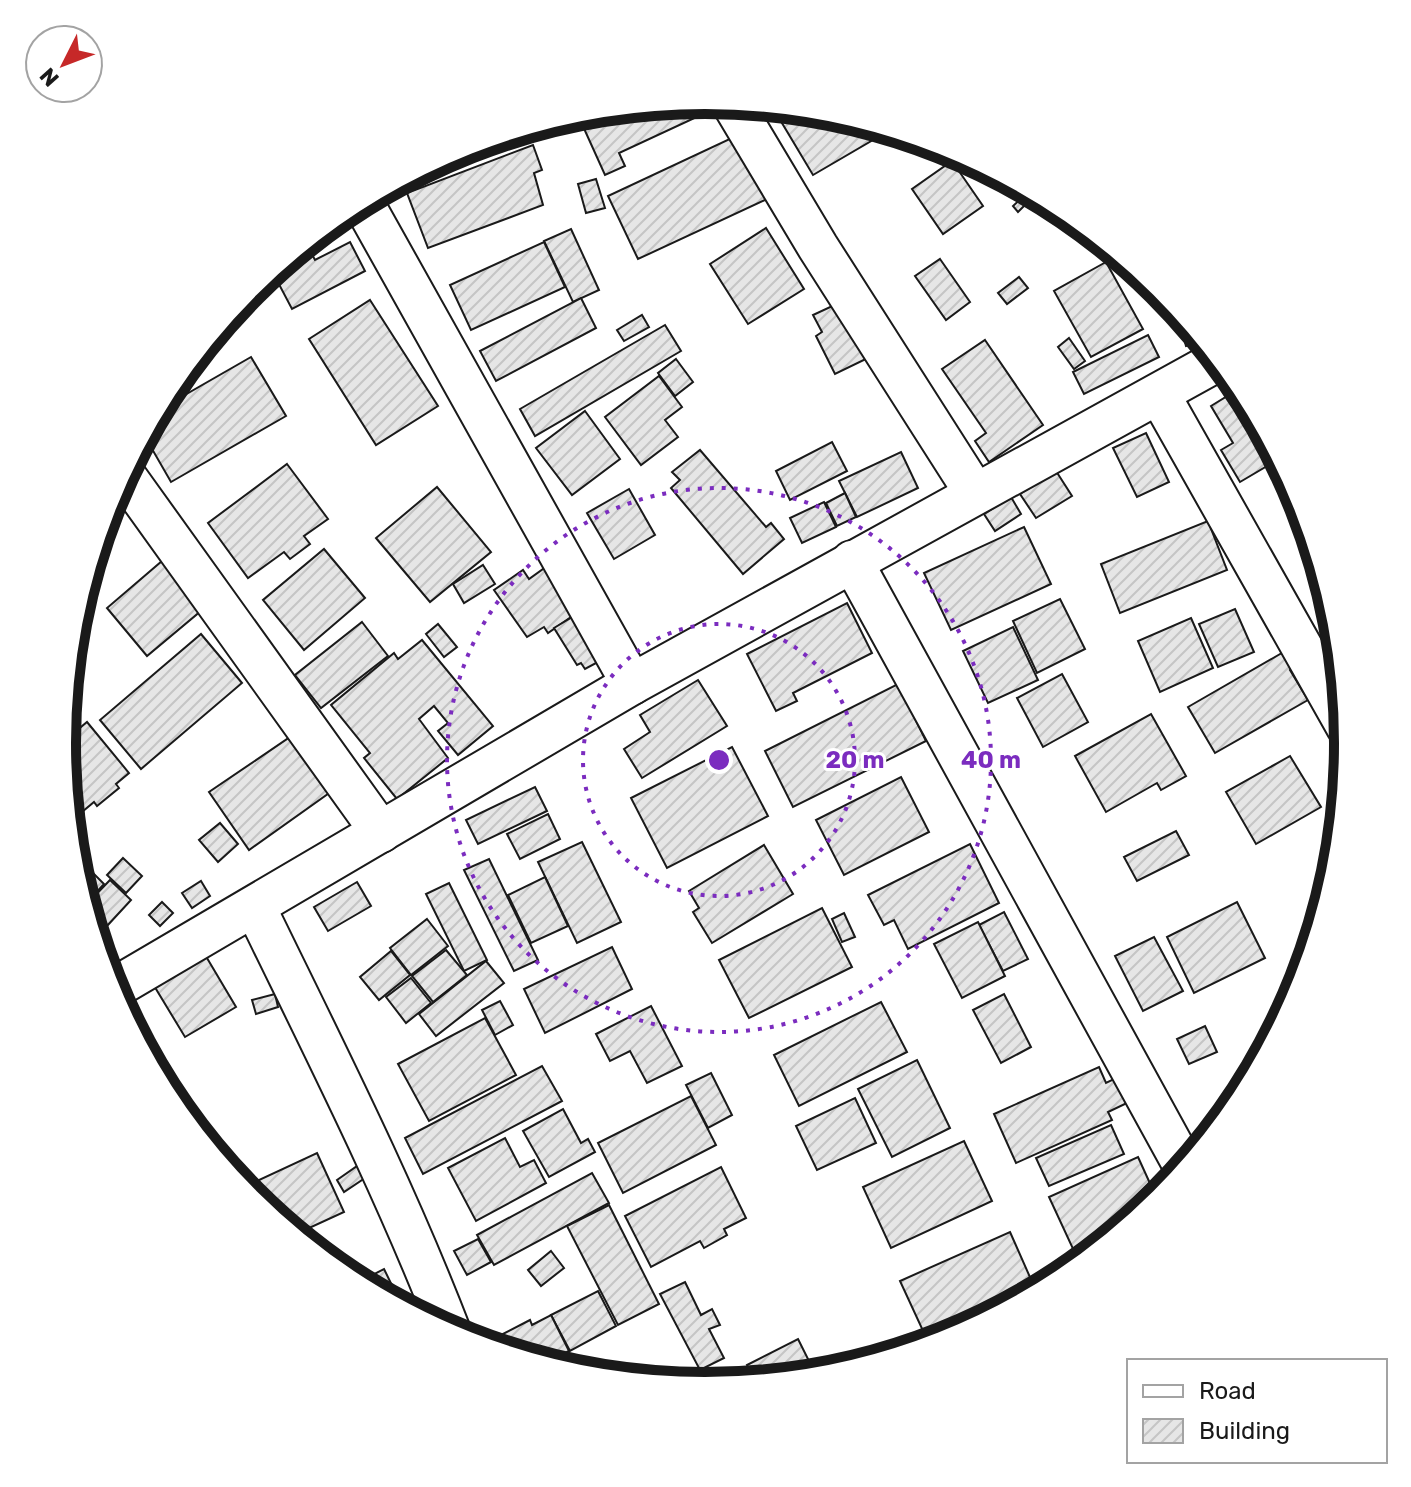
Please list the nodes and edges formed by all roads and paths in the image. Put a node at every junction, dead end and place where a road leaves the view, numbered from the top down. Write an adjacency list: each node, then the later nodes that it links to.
1 (739, 115): 6 (street)
2 (368, 212): 8 (street)
3 (1209, 366): 4 (street)
4 (1159, 394): 6 (street); 9 (street)
5 (132, 485): 10 (street)
6 (975, 493): 7 (street)
7 (852, 561): 8 (street); 13 (street)
8 (632, 684): 10 (street)
9 (1334, 704)
10 (381, 832): 11 (street)
11 (256, 909): 12 (street); 14 (street)
12 (124, 983)
13 (1180, 1158)
14 (443, 1315)

